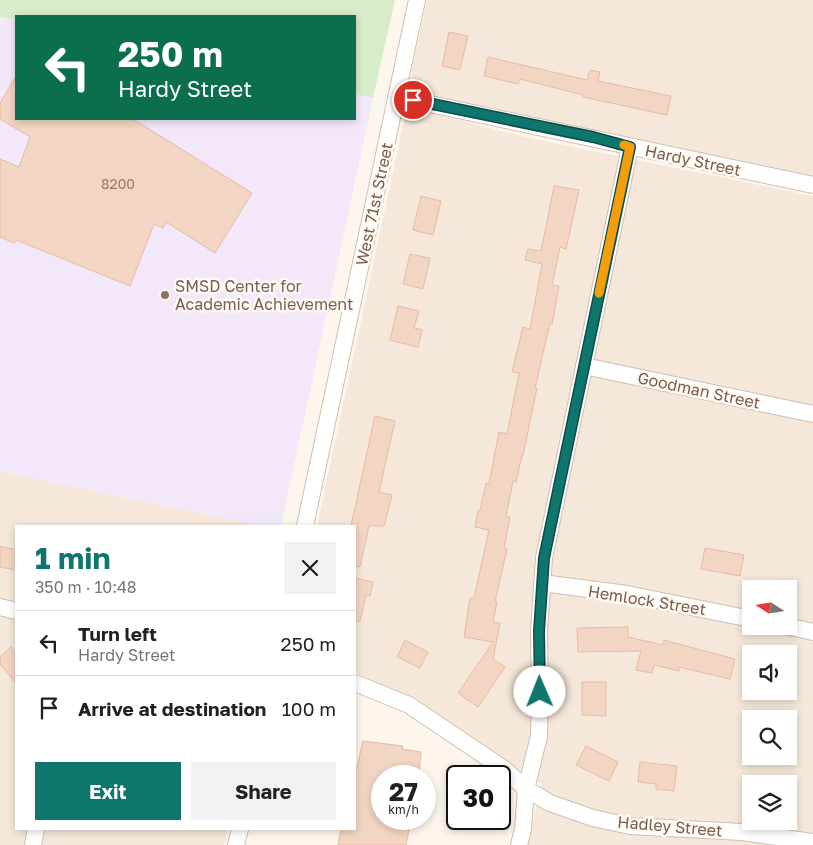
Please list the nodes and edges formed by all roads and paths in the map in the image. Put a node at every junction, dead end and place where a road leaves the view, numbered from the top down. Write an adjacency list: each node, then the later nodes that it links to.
1 (417, 0): 2 (street, West 71st Street)
2 (397, 96): 3 (street, Hardy Street); 7 (street, West 71st Street)
3 (630, 147): 4 (street, Hardy Street); 5 (street)
4 (813, 185)
5 (584, 366): 6 (street, Goodman Street); 8 (street)
6 (813, 414)
7 (305, 525)
8 (542, 583): 11 (street, Hemlock Street); 15 (street)
9 (0, 607): 10 (street)
10 (15, 611)
11 (742, 617)
12 (798, 629): 13 (street)
13 (813, 632)
14 (356, 683): 15 (street, Hadley Street)
15 (526, 789): 18 (street, Hadley Street); 21 (street)
16 (36, 830): 19 (street)
17 (240, 830): 20 (street)
18 (813, 842)
19 (33, 845)
20 (236, 845)
21 (519, 845)

